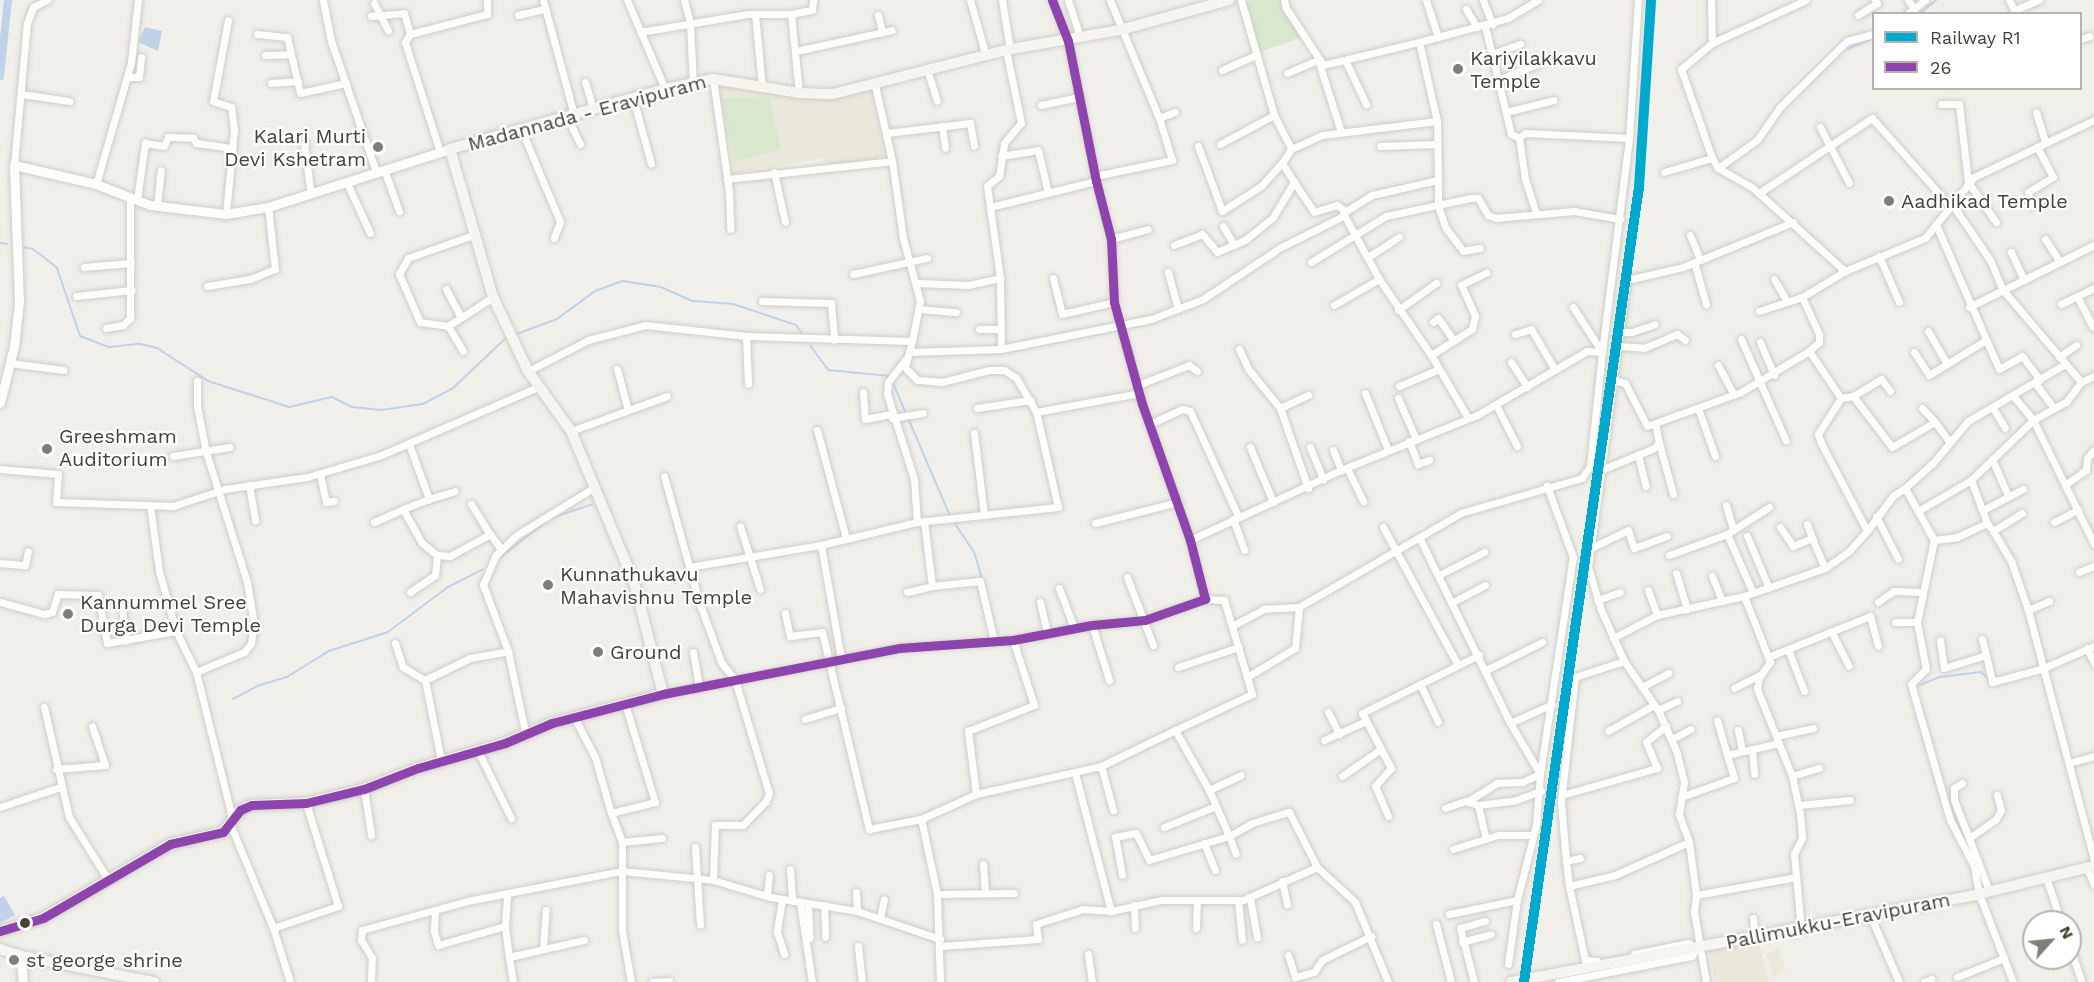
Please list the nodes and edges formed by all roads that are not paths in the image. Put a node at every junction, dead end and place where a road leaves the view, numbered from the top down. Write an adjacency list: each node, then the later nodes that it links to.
1 (47, 0): 86 (street)
2 (138, 0): 74 (street)
3 (323, 0): 80 (street)
4 (487, 0): 50 (street)
5 (543, 0): 29 (street)
6 (627, 0): 47 (street)
7 (684, 0): 41 (street)
8 (813, 0): 34 (street)
9 (970, 0): 66 (street)
10 (1002, 0): 60 (street)
11 (1052, 0): 56 (street)
12 (1068, 0): 54 (street)
13 (1110, 0): 45 (street)
14 (1229, 0): 45 (main road, Madannada - Eravipuram)
15 (1241, 0): 65 (street)
16 (1284, 0): 68 (street)
17 (1426, 0): 53 (street)
18 (1483, 0): 42 (street)
19 (1538, 0): 42 (street)
20 (1638, 0): 110 (street)
21 (1711, 0): 58 (street)
22 (1806, 0): 58 (street)
23 (1875, 0): 38 (street)
24 (1908, 0): 31 (street)
25 (1925, 0): 31 (street)
26 (2009, 0): 32 (street)
27 (2039, 0): 32 (street)
28 (374, 3): 35 (street)
29 (544, 9): 36 (street); 100 (street)
30 (1466, 9): 43 (street)
31 (1911, 11)
32 (2016, 12)
33 (755, 14): 34 (street); 41 (street); 83 (street)
34 (791, 14): 61 (street)
35 (382, 15): 39 (street); 46 (street); 50 (street)
36 (518, 15)
37 (878, 15): 48 (street)
38 (1858, 15)
39 (371, 16)
40 (228, 20): 121 (street)
41 (690, 23): 47 (street); 81 (street)
42 (1489, 25): 43 (street); 63 (street)
43 (1477, 27): 53 (street)
44 (892, 30): 48 (street)
45 (1120, 30): 54 (main road, Madannada - Eravipuram); 101 (street)
46 (388, 31)
47 (640, 32): 84 (street)
48 (882, 32): 61 (street)
49 (257, 34): 62 (street)
50 (410, 34): 124 (street)
51 (1872, 34): 131 (street)
52 (2090, 36): 55 (street)
53 (1438, 37): 57 (street)
54 (1080, 38): 56 (main road, Madannada - Eravipuram)
55 (2082, 38)
56 (1068, 41): 60 (main road, Madannada - Eravipuram); 87 (street)
57 (1419, 42): 69 (street); 103 (street)
58 (1712, 43): 126 (street)
59 (1520, 44): 63 (street)
60 (1008, 50): 66 (main road, Madannada - Eravipuram); 125 (street)
61 (796, 51): 85 (street)
62 (290, 54): 64 (street); 77 (street)
63 (1492, 54): 76 (street)
64 (265, 55)
65 (1256, 55): 71 (street); 99 (street)
66 (986, 56): 72 (main road, Madannada - Eravipuram)
67 (141, 57): 74 (street)
68 (1318, 61): 69 (street); 73 (street); 107 (street)
69 (1346, 62): 92 (street)
70 (1539, 63): 76 (street)
71 (1222, 70)
72 (928, 72): 82 (main road, Madannada - Eravipuram); 91 (street)
73 (1287, 73)
74 (127, 76): 143 (street)
75 (713, 80): 81 (main road, Madannada - Eravipuram); 83 (main road, Madannada - Eravipuram); 137 (street)
76 (1498, 80): 97 (street)
77 (298, 81): 79 (street); 80 (street)
78 (585, 82): 95 (street)
79 (271, 83)
80 (346, 83): 133 (street)
81 (693, 84): 84 (main road, Madannada - Eravipuram)
82 (875, 85): 85 (main road, Madannada - Eravipuram); 108 (street)
83 (762, 87): 85 (main road, Madannada - Eravipuram)
84 (665, 89): 88 (main road, Madannada - Eravipuram)
85 (799, 93)
86 (22, 94): 89 (street); 130 (street)
87 (1080, 97): 94 (street); 136 (street)
88 (633, 98): 95 (main road, Madannada - Eravipuram); 129 (street)
89 (69, 100)
90 (1554, 100): 97 (street)
91 (937, 101)
92 (1366, 104)
93 (1941, 104): 140 (street)
94 (1041, 105)
95 (593, 109): 100 (main road, Madannada - Eravipuram)
96 (1175, 112): 101 (street)
97 (1506, 112): 109 (street)
98 (2036, 112): 111 (street)
99 (1274, 115): 114 (street); 123 (street)
100 (570, 116): 106 (main road, Madannada - Eravipuram); 113 (street)
101 (1160, 118): 136 (street)
102 (2094, 120): 111 (street)
103 (1437, 121): 107 (street); 115 (street)
104 (942, 126): 108 (street); 117 (street); 122 (street)
105 (1820, 127): 116 (street)
106 (521, 129): 124 (main road, Madannada - Eravipuram); 171 (street)
107 (1341, 132): 123 (street)
108 (887, 133): 127 (street)
109 (1519, 138): 110 (street); 156 (street)
110 (1629, 138): 158 (street)
111 (2045, 142): 120 (street)
112 (304, 144): 146 (street)
113 (579, 144)
114 (1220, 144)
115 (1437, 144): 119 (street); 138 (street)
116 (1828, 145): 142 (street); 145 (street); 149 (street)
117 (974, 146)
118 (1198, 146): 128 (street)
119 (1380, 146)
120 (2037, 147): 140 (street); 150 (street)
121 (232, 148): 147 (street); 157 (street)
122 (945, 148)
123 (1292, 149): 128 (street)
124 (445, 151): 133 (street); 167 (main road, Madannada - Eravipuram)
125 (1001, 156): 144 (street); 153 (street)
126 (1712, 158): 131 (street); 135 (street)
127 (892, 161): 134 (street); 186 (street)
128 (1282, 162): 139 (street)
129 (651, 164)
130 (14, 165): 143 (street); 254 (street)
131 (1718, 168): 145 (street)
132 (161, 170): 151 (street)
133 (380, 170): 141 (street); 154 (street)
134 (774, 172): 137 (street); 159 (street)
135 (1664, 172)
136 (1095, 178): 144 (street); 172 (street)
137 (727, 179): 164 (street)
138 (1438, 180): 148 (street); 155 (street)
139 (1294, 182): 155 (street); 175 (street)
140 (1968, 182): 149 (street); 161 (street)
141 (347, 183): 146 (street); 166 (street)
142 (1849, 183)
143 (96, 184): 147 (street)
144 (1048, 193): 153 (street)
145 (1759, 193): 160 (street)
146 (311, 195): 152 (street)
147 (133, 199): 151 (street); 185 (street)
148 (1438, 204): 156 (street); 168 (street); 176 (street)
149 (1951, 205): 163 (street); 203 (street)
150 (2031, 205)
151 (157, 206): 157 (street)
152 (268, 207): 157 (street); 199 (street)
153 (990, 207): 192 (street)
154 (399, 211)
155 (1344, 213): 168 (street); 218 (street)
156 (1536, 213): 158 (street)
157 (226, 214)
158 (1620, 219): 248 (street)
159 (785, 222)
160 (1792, 222): 182 (street); 188 (street)
161 (1996, 222)
162 (1223, 226): 175 (street)
163 (1937, 227): 179 (street); 216 (street)
164 (729, 229)
165 (1148, 229): 172 (street)
166 (370, 232)
167 (473, 235): 206 (main road, Madannada - Eravipuram); 225 (street)
168 (1356, 235): 180 (street); 183 (street)
169 (1690, 235): 182 (street)
170 (1399, 237): 180 (street)
171 (554, 238)
172 (1111, 239): 210 (street)
173 (2044, 239): 184 (street)
174 (1174, 245): 175 (street)
175 (1234, 245)
176 (1480, 248)
177 (2093, 249): 184 (street)
178 (2011, 252): 196 (street)
179 (1879, 256): 188 (street); 211 (street)
180 (1368, 257): 194 (street)
181 (927, 258): 186 (street)
182 (1697, 261): 212 (street); 232 (street)
183 (1311, 262)
184 (2060, 262): 196 (street)
185 (131, 263): 187 (street); 202 (street)
186 (911, 264): 191 (street); 198 (street)
187 (84, 267)
188 (1845, 271): 207 (street)
189 (1168, 272): 218 (street)
190 (1486, 273): 240 (street)
191 (853, 274)
192 (1000, 278): 198 (street); 230 (street)
193 (1053, 278): 210 (street)
194 (1379, 279): 214 (street); 219 (street)
195 (1774, 279): 208 (street)
196 (2024, 280): 203 (street)
197 (1436, 283): 219 (street)
198 (918, 284): 217 (street)
199 (207, 286)
200 (2094, 288): 205 (street)
201 (446, 289): 222 (street)
202 (132, 290): 204 (street); 228 (street)
203 (2003, 290): 216 (street); 252 (street)
204 (76, 296)
205 (2077, 296): 213 (street); 227 (street)
206 (493, 297): 222 (street); 263 (main road, Madannada - Eravipuram)
207 (1802, 297): 208 (street); 247 (street)
208 (1786, 300): 220 (street)
209 (762, 301): 236 (street)
210 (1114, 302): 226 (street)
211 (1899, 302)
212 (1706, 304)
213 (2061, 304)
214 (1334, 305)
215 (1573, 307): 248 (street)
216 (1969, 307): 238 (street)
217 (919, 309): 221 (street); 239 (street)
218 (1178, 309): 226 (street)
219 (1398, 310): 250 (street)
220 (1759, 311)
221 (956, 312)
222 (460, 317): 225 (street)
223 (1433, 322): 240 (street)
224 (1655, 324): 232 (street)
225 (448, 326): 246 (street)
226 (1121, 326): 244 (street); 272 (street)
227 (2092, 326)
228 (106, 328)
229 (979, 329): 230 (street)
230 (999, 329): 244 (street)
231 (1929, 331): 255 (street)
232 (1620, 332): 243 (street)
233 (1515, 334): 258 (street)
234 (746, 336): 236 (street); 263 (street); 271 (street)
235 (1742, 339): 268 (street)
236 (834, 340): 239 (street)
237 (1685, 340): 243 (street)
238 (1986, 340): 255 (street); 269 (street)
239 (912, 341): 251 (street)
240 (1454, 341): 250 (street)
241 (1760, 342): 264 (street)
242 (2076, 345): 252 (street)
243 (1618, 346): 266 (street)
244 (1001, 349): 251 (street)
245 (1239, 350): 292 (street)
246 (463, 351)
247 (1809, 351): 264 (street); 286 (street)
248 (1602, 352): 258 (street); 336 (street)
249 (1914, 352): 255 (street)
250 (1431, 355): 260 (street)
251 (907, 356): 287 (street); 299 (street)
252 (2059, 357): 256 (street)
253 (1511, 362): 275 (street)
254 (10, 363): 261 (street); 288 (street)
255 (1947, 364)
256 (2065, 364): 269 (street); 270 (street)
257 (1718, 365): 280 (street)
258 (1554, 368): 275 (street)
259 (617, 369): 296 (street)
260 (1439, 369): 273 (street); 300 (street)
261 (64, 370)
262 (1197, 370): 272 (street)
263 (528, 371): 274 (main road, Madannada - Eravipuram)
264 (1774, 375): 268 (street)
265 (2094, 376): 270 (street)
266 (1613, 380): 303 (street); 329 (street)
267 (197, 381): 321 (street)
268 (1761, 381): 280 (street); 311 (street)
269 (2038, 382): 284 (street); 290 (street)
270 (2081, 382): 290 (street)
271 (748, 384)
272 (1138, 385): 278 (street)
273 (1399, 386)
274 (538, 387): 307 (main road, Madannada - Eravipuram); 313 (street)
275 (1527, 387): 289 (street)
276 (1890, 391): 283 (street)
277 (863, 392): 299 (street)
278 (1140, 393): 297 (street); 304 (street)
279 (1365, 393): 319 (street)
280 (1734, 394): 293 (street)
281 (1308, 395): 292 (street)
282 (667, 396): 296 (street)
283 (1853, 396): 286 (street); 302 (street)
284 (2014, 397): 295 (street); 301 (street)
285 (1398, 398): 309 (street)
286 (1841, 398): 373 (street)
287 (1030, 400): 291 (street); 297 (street)
288 (0, 404)
289 (1496, 405): 300 (street); 314 (street)
290 (2053, 407): 301 (street)
291 (977, 408)
292 (1280, 408): 339 (street)
293 (1698, 408): 303 (street); 324 (street)
294 (1922, 408): 302 (street)
295 (1993, 408): 305 (street); 310 (street)
296 (628, 410): 307 (street)
297 (1036, 412): 360 (street)
298 (923, 413): 299 (street)
299 (891, 416): 365 (street)
300 (1468, 418): 309 (street)
301 (2033, 420): 325 (street); 335 (street)
302 (1935, 422): 310 (street)
303 (1655, 423): 312 (street)
304 (1150, 424): 349 (street); 362 (street)
305 (2005, 428)
306 (818, 430): 379 (street)
307 (571, 431): 338 (main road, Madannada - Eravipuram)
308 (974, 433): 360 (street)
309 (1412, 439): 319 (street); 326 (street)
310 (1948, 440): 340 (street)
311 (1786, 441)
312 (1659, 443): 322 (street); 344 (street)
313 (409, 444): 330 (street); 346 (street)
314 (1517, 446)
315 (229, 447): 321 (street)
316 (1250, 447): 350 (street)
317 (1310, 447): 332 (street)
318 (1333, 450): 328 (street)
319 (1388, 450): 328 (street)
320 (2094, 450): 335 (street)
321 (206, 452): 323 (street); 342 (street)
322 (1638, 455): 329 (street); 337 (street)
323 (172, 456)
324 (1715, 456)
325 (1992, 459): 333 (street); 345 (street)
326 (1429, 460)
327 (0, 469): 352 (street)
328 (1344, 469): 332 (street); 348 (street)
329 (1601, 470): 386 (street)
330 (320, 474): 334 (street); 347 (street)
331 (664, 476): 398 (street)
332 (1323, 480): 339 (street)
333 (1971, 480): 356 (street); 358 (street)
334 (249, 485): 342 (street); 363 (street)
335 (2065, 485): 357 (street)
336 (1547, 486): 381 (street); 481 (street)
337 (1646, 486)
338 (593, 488): 387 (street); 478 (main road, Madannada - Eravipuram)
339 (1308, 488): 350 (street)
340 (1905, 488): 358 (street); 361 (street)
341 (2024, 489): 345 (street)
342 (218, 490): 352 (street); 466 (street)
343 (455, 491): 346 (street)
344 (1673, 494)
345 (2008, 496): 356 (street)
346 (429, 499): 355 (street)
347 (334, 501)
348 (1362, 501)
349 (1178, 502): 367 (street); 382 (street)
350 (1273, 502): 362 (street)
351 (471, 504): 376 (street)
352 (150, 505): 437 (street)
353 (1726, 505): 375 (street)
354 (1769, 507): 375 (street)
355 (403, 509): 364 (street); 392 (street)
356 (1985, 509): 368 (street)
357 (2078, 510): 366 (street); 384 (street)
358 (1918, 511): 383 (street)
359 (2022, 513): 374 (street)
360 (984, 514): 365 (street)
361 (1876, 516): 373 (street); 395 (street)
362 (1235, 518): 382 (street); 388 (street)
363 (255, 520)
364 (374, 522)
365 (921, 522): 379 (street); 405 (street)
366 (2054, 522)
367 (1095, 523)
368 (1987, 523): 374 (street); 383 (street)
369 (1807, 524): 380 (street)
370 (740, 526): 394 (street)
371 (1383, 527): 391 (street)
372 (1780, 527): 380 (street)
373 (1867, 531): 399 (street)
374 (1993, 531): 428 (street)
375 (1730, 532): 393 (street); 415 (street)
376 (490, 534): 387 (street); 392 (street)
377 (1747, 536): 408 (street)
378 (1667, 537): 386 (street)
379 (846, 538): 385 (street)
380 (1812, 538): 399 (street)
381 (1420, 539): 391 (street); 402 (street)
382 (1190, 540): 417 (street)
383 (1934, 540): 414 (street)
384 (2094, 544)
385 (821, 545): 394 (street); 458 (street)
386 (1591, 548): 418 (street)
387 (501, 549): 453 (street)
388 (1244, 550)
389 (28, 551): 396 (street)
390 (1484, 552): 402 (street)
391 (1395, 553): 425 (street); 461 (street)
392 (437, 555): 411 (street)
393 (1669, 555)
394 (749, 556): 398 (street); 409 (street)
395 (1898, 559)
396 (0, 563)
397 (2094, 566): 400 (street)
398 (690, 567): 471 (street)
399 (1825, 568): 408 (street)
400 (2079, 572)
401 (1676, 573): 427 (street)
402 (1439, 575): 423 (street)
403 (1712, 576): 419 (street)
404 (1127, 577): 431 (street)
405 (932, 585): 412 (street); 445 (street)
406 (1485, 585): 423 (street)
407 (1059, 588): 436 (street)
408 (1769, 588): 415 (street)
409 (760, 589)
410 (1648, 590): 430 (street)
411 (410, 592)
412 (907, 592)
413 (1620, 592): 418 (street)
414 (1921, 592): 424 (street); 433 (street)
415 (1753, 593): 416 (street)
416 (1744, 596): 419 (street); 457 (street)
417 (1205, 599): 431 (street); 435 (street)
418 (1597, 600): 440 (street)
419 (1722, 601): 427 (street)
420 (2049, 601): 428 (street)
421 (0, 602): 444 (street)
422 (1040, 602): 439 (street)
423 (1453, 602): 455 (street)
424 (1878, 602)
425 (1299, 607): 435 (street); 469 (street)
426 (122, 608): 444 (street)
427 (1687, 609): 430 (street)
428 (2028, 610): 464 (street)
429 (785, 613): 483 (street)
430 (1657, 615): 440 (street)
431 (1145, 620): 434 (street); 448 (street)
432 (1895, 622): 433 (street)
433 (1917, 622): 578 (street)
434 (1092, 625): 436 (street); 472 (street)
435 (1232, 626): 450 (street)
436 (1074, 628): 439 (street)
437 (176, 631): 444 (street); 466 (street)
438 (1831, 631): 449 (street); 452 (street); 462 (street)
439 (1047, 633): 442 (street)
440 (1614, 638): 459 (street)
441 (1982, 639): 456 (street)
442 (1013, 640): 445 (street); 526 (street)
443 (1940, 640): 456 (street)
444 (126, 641)
445 (994, 641): 458 (street)
446 (1542, 642): 465 (street)
447 (395, 643): 470 (street)
448 (1153, 645)
449 (1878, 646)
450 (1239, 647): 463 (street); 469 (street)
451 (2091, 647): 460 (street); 464 (street)
452 (1788, 649): 457 (street); 477 (street)
453 (508, 651): 470 (street); 500 (street)
454 (693, 652): 474 (street)
455 (1479, 655): 461 (street); 465 (street)
456 (1986, 655): 464 (street)
457 (1768, 657): 468 (street)
458 (839, 660): 471 (street, bridge)
459 (1624, 661): 475 (street); 527 (street)
460 (2094, 663)
461 (1458, 665): 473 (street)
462 (1850, 666)
463 (1178, 667)
464 (2041, 669): 511 (street)
465 (1486, 670): 491 (street)
466 (196, 672): 543 (street)
467 (1668, 673): 475 (street)
468 (1763, 673): 476 (street); 503 (street)
469 (1246, 677): 496 (street)
470 (425, 680): 510 (street)
471 (735, 680): 474 (street); 571 (street)
472 (1109, 680)
473 (1420, 684): 489 (street); 490 (street)
474 (699, 687): 478 (street)
475 (1642, 687): 484 (street)
476 (1734, 688)
477 (1804, 691)
478 (663, 694): 480 (main road)
479 (1677, 701): 484 (street)
480 (625, 704): 486 (main road); 539 (street)
481 (1552, 704): 491 (street); 516 (street)
482 (44, 707): 514 (street)
483 (841, 708): 487 (street); 542 (street)
484 (1656, 708): 493 (street); 498 (street)
485 (1328, 712): 499 (street)
486 (574, 717): 500 (main road); 539 (street)
487 (805, 719)
488 (1717, 720): 508 (street)
489 (1366, 721): 499 (street); 504 (street)
490 (1438, 722)
491 (1510, 723): 516 (street)
492 (92, 726): 514 (street)
493 (1666, 726): 501 (street); 527 (street)
494 (1813, 728): 503 (street)
495 (1691, 729): 501 (street)
496 (1175, 730): 512 (street); 524 (street)
497 (1738, 730): 507 (street)
498 (1608, 731)
499 (1339, 734): 502 (street)
500 (526, 736): 506 (main road)
501 (1672, 739): 529 (street)
502 (1324, 740)
503 (1778, 740): 505 (street); 520 (street)
504 (1381, 749): 519 (street); 540 (street)
505 (1752, 749): 507 (street); 517 (street)
506 (478, 751): 510 (main road); 541 (street)
507 (1742, 751): 508 (street)
508 (1727, 754): 529 (street)
509 (2094, 756): 511 (street)
510 (441, 760): 523 (main road)
511 (2069, 763): 560 (street)
512 (1101, 766): 515 (street); 538 (street)
513 (1819, 768): 520 (street)
514 (56, 769): 522 (street)
515 (1075, 772): 526 (street); 597 (street)
516 (1540, 774): 525 (street); 531 (street)
517 (1754, 774)
518 (1241, 775): 524 (street)
519 (1342, 776)
520 (1792, 776): 533 (street)
521 (1962, 783): 549 (street)
522 (60, 787): 536 (street); 570 (street)
523 (364, 789): 532 (main road); 545 (street)
524 (1209, 790): 534 (street)
525 (1540, 791): 535 (street); 546 (street)
526 (976, 794): 542 (street)
527 (1562, 795): 558 (street)
528 (1997, 795): 549 (street)
529 (1682, 797): 552 (street)
530 (1850, 800): 533 (street)
531 (1468, 801): 535 (street); 537 (street)
532 (306, 802): 543 (main road); 606 (street)
533 (1799, 805): 568 (street)
534 (1216, 806): 544 (street); 547 (street)
535 (1478, 806): 550 (street)
536 (0, 807)
537 (1445, 808)
538 (1113, 810)
539 (611, 813): 551 (street)
540 (1388, 816)
541 (511, 818)
542 (921, 819): 579 (street)
543 (231, 822): 570 (main road); 606 (street)
544 (1164, 827)
545 (371, 835)
546 (1533, 835): 550 (street); 587 (street)
547 (1229, 836): 553 (street); 556 (street); 561 (street)
548 (663, 838): 551 (street)
549 (1969, 838): 578 (street)
550 (1486, 839): 555 (street)
551 (622, 842): 564 (street)
552 (1689, 842): 574 (street); 580 (street)
553 (1204, 843): 563 (street); 566 (street)
554 (695, 848): 567 (street)
555 (1454, 849)
556 (1236, 854)
557 (1580, 858): 558 (street)
558 (1566, 861): 574 (street)
559 (983, 864): 576 (street)
560 (2092, 864): 569 (main road, Pallimukku-Eravipuram); 573 (street)
561 (1317, 867): 572 (street); 612 (street)
562 (790, 869): 589 (street)
563 (1215, 870)
564 (622, 871): 567 (street); 581 (street); 640 (street)
565 (770, 875): 582 (street)
566 (1122, 875)
567 (697, 876): 571 (street); 604 (street)
568 (1796, 877): 580 (street); 609 (street)
569 (2046, 877): 578 (main road, Pallimukku-Eravipuram); 595 (street)
570 (106, 878): 610 (main road)
571 (713, 880): 582 (street)
572 (1282, 881): 583 (street); 590 (street)
573 (2094, 885)
574 (1569, 886): 623 (street)
575 (856, 892): 596 (street)
576 (986, 893): 577 (street); 579 (street)
577 (1014, 893)
578 (1984, 893): 599 (main road, Pallimukku-Eravipuram); 630 (street)
579 (937, 894): 619 (street)
580 (1696, 895): 623 (street)
581 (507, 896): 593 (street); 605 (street)
582 (766, 896): 584 (street)
583 (1250, 898): 586 (street); 614 (street)
584 (782, 899): 589 (street); 625 (street)
585 (884, 899): 600 (street)
586 (1238, 900): 588 (street); 618 (street)
587 (1517, 900): 598 (street); 631 (street)
588 (1197, 901): 592 (street); 608 (street)
589 (800, 903): 591 (street); 615 (street); 642 (street)
590 (1287, 904)
591 (824, 905): 596 (street); 613 (street)
592 (1134, 905): 597 (street); 607 (street)
593 (435, 910): 605 (street); 638 (street)
594 (546, 910): 624 (street)
595 (2057, 910)
596 (857, 911): 600 (street)
597 (1111, 911): 619 (street)
598 (1449, 914)
599 (1870, 915): 609 (main road, Pallimukku-Eravipuram); 652 (street)
600 (880, 918): 619 (street)
601 (1753, 918): 616 (street)
602 (1485, 921): 620 (street)
603 (1436, 924): 647 (street)
604 (700, 925)
605 (505, 926): 629 (street)
606 (273, 928): 637 (street)
607 (1135, 928)
608 (1196, 928)
609 (1801, 930): 616 (main road, Pallimukku-Eravipuram)
610 (0, 931)
611 (1491, 934): 620 (street)
612 (1371, 936): 627 (street); 646 (street)
613 (825, 937)
614 (1257, 937)
615 (810, 938)
616 (1755, 939): 623 (main road, Pallimukku-Eravipuram)
617 (584, 940): 624 (street)
618 (1242, 940)
619 (941, 942): 644 (street)
620 (1462, 942): 648 (street)
621 (858, 946): 643 (street)
622 (0, 948): 628 (main road)
623 (1695, 948): 633 (street); 649 (main road, Pallimukku-Eravipuram); 651 (street)
624 (543, 949): 629 (street)
625 (784, 954)
626 (1088, 954): 645 (street)
627 (1288, 955)
628 (21, 956): 635 (street); 636 (main road)
629 (509, 957): 639 (street)
630 (2004, 958): 632 (street); 653 (street)
631 (1508, 964)
632 (1957, 977)
633 (1594, 978): 650 (street)
634 (669, 981): 641 (street)
635 (23, 982)
636 (154, 982)
637 (290, 982)
638 (370, 982)
639 (513, 982)
640 (631, 982)
641 (652, 982)
642 (812, 982)
643 (862, 982)
644 (940, 982)
645 (1092, 982)
646 (1388, 982)
647 (1451, 982)
648 (1474, 982)
649 (1511, 982)
650 (1558, 982)
651 (1706, 982)
652 (1899, 982)
653 (2013, 982)

